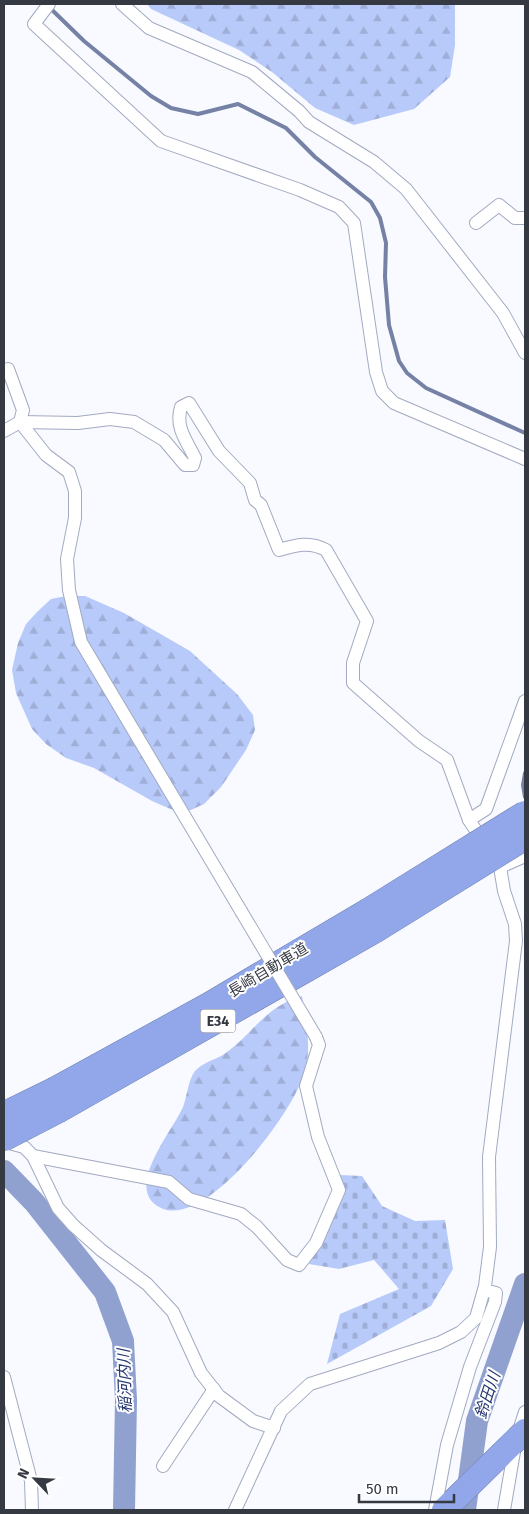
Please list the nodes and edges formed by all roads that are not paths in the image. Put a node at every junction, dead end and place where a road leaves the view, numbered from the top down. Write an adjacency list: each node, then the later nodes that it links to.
1 (50, 4): 10 (street)
2 (122, 4): 6 (street)
3 (520, 218): 4 (street); 5 (street)
4 (476, 223)
5 (525, 229)
6 (525, 353)
7 (8, 369): 8 (street)
8 (20, 422): 9 (street); 13 (street); 22 (street, bridge)
9 (4, 431)
10 (525, 459)
11 (525, 701): 13 (street)
12 (525, 813): 17 (highway, 長崎自動車道 / E34, bridge)
13 (469, 820): 16 (street)
14 (525, 838): 17 (highway, 長崎自動車道 / E34, bridge)
15 (525, 856): 16 (street)
16 (500, 867): 23 (street)
17 (371, 921): 19 (highway, 長崎自動車道 / E34)
18 (4, 1100): 21 (street)
19 (58, 1100): 20 (highway, 長崎自動車道 / E34, bridge); 21 (highway, 長崎自動車道 / E34, bridge)
20 (4, 1114)
21 (10, 1141): 22 (street)
22 (33, 1156): 25 (street)
23 (484, 1290): 27 (street); 32 (street)
24 (4, 1377): 30 (street)
25 (214, 1389): 27 (street); 29 (street)
26 (525, 1412): 28 (street)
27 (274, 1428): 31 (street)
28 (517, 1439): 33 (highway); 34 (street)
29 (163, 1466)
30 (32, 1510)
31 (235, 1510)
32 (435, 1510)
33 (444, 1510)
34 (504, 1510)

